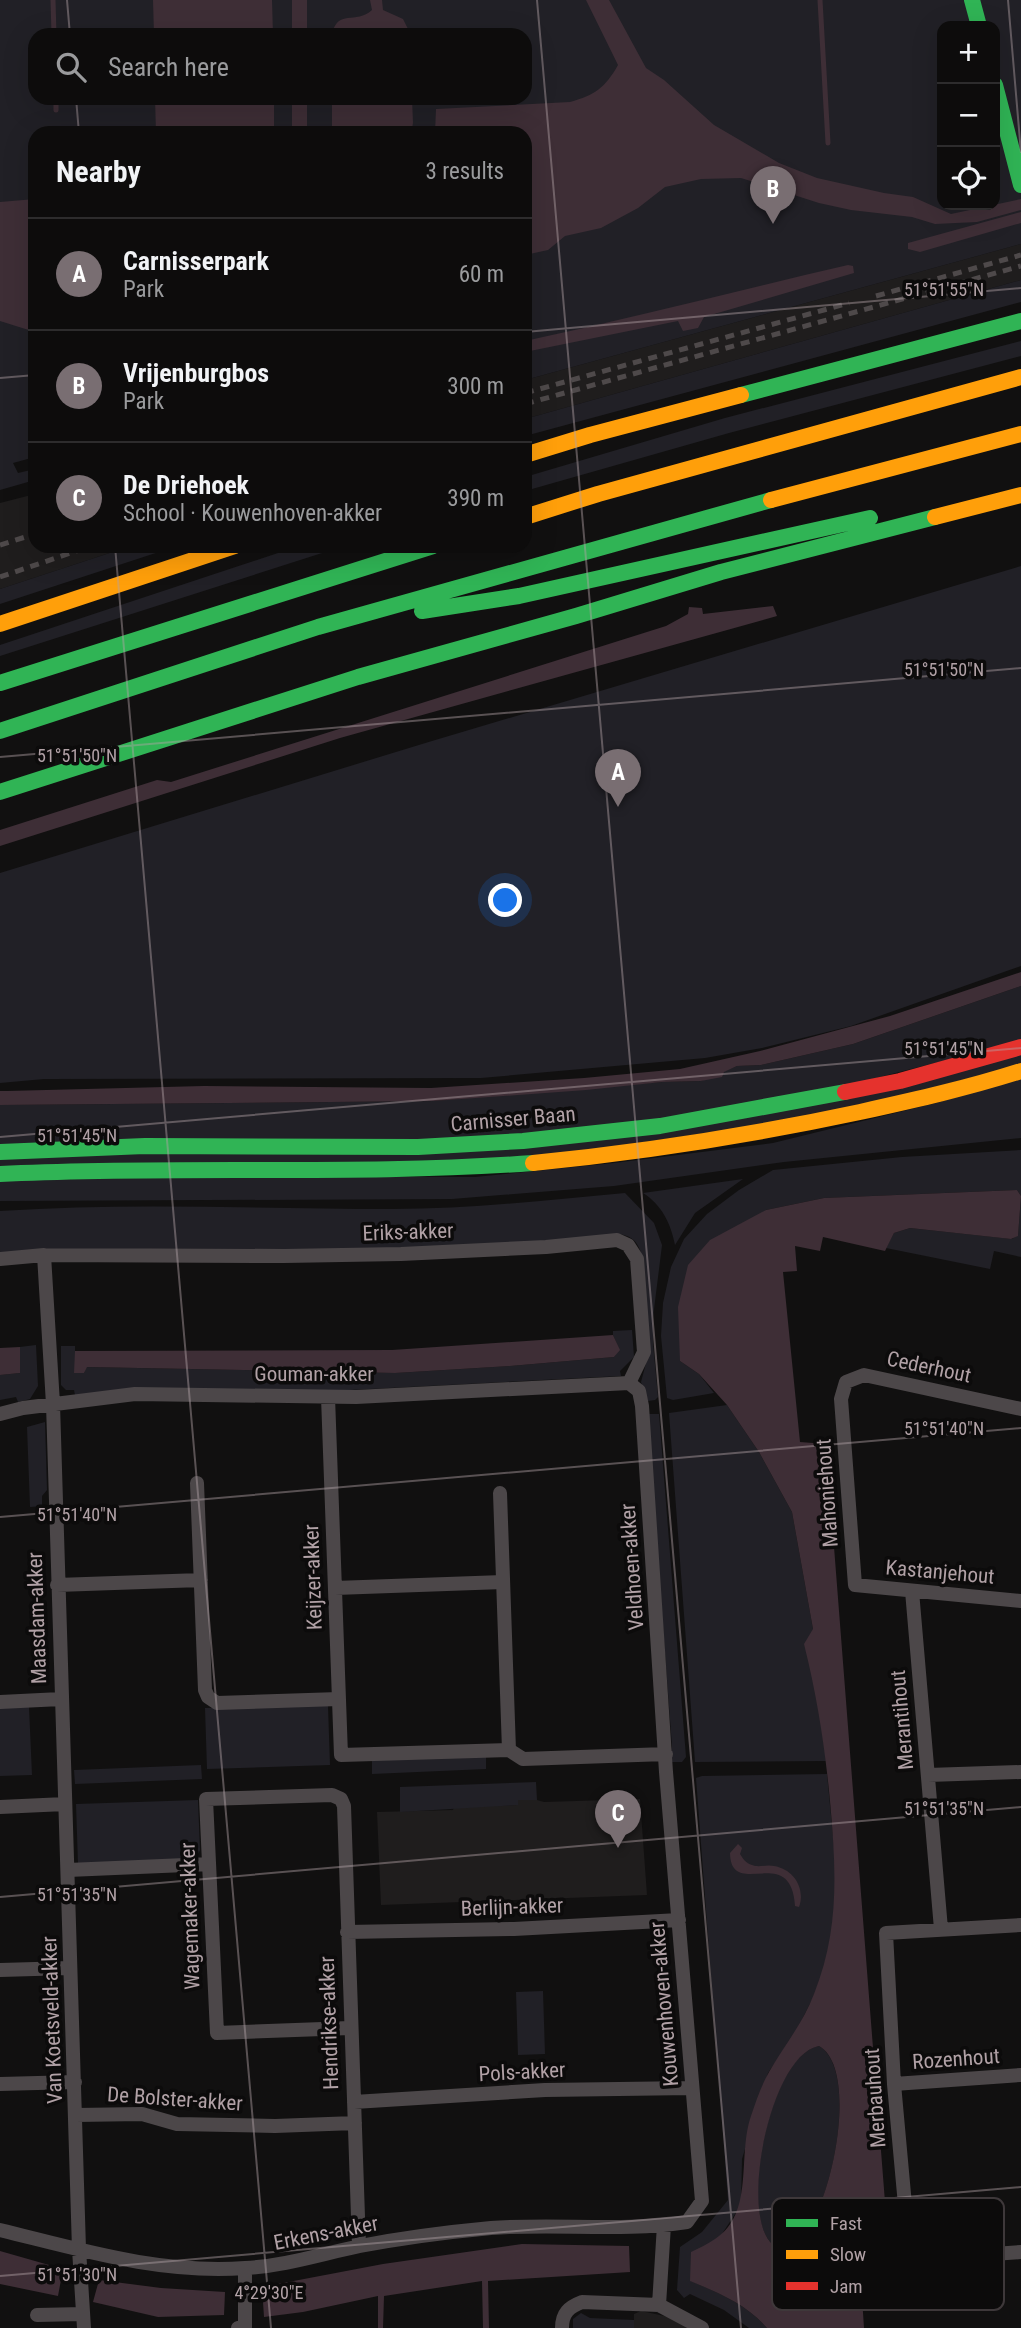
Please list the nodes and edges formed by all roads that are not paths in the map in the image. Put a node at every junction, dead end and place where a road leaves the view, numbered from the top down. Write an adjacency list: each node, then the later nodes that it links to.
1 (972, 0): 2 (main road)
2 (978, 21)
3 (1000, 105): 4 (main road)
4 (1021, 185)
5 (1021, 321): 8 (main road)
6 (1021, 377): 11 (main road)
7 (1021, 434): 15 (main road)
8 (532, 453)
9 (1021, 489): 15 (main road)
10 (1021, 495): 18 (main road)
11 (532, 515)
12 (214, 553): 14 (main road)
13 (411, 553): 16 (main road)
14 (0, 624)
15 (318, 627): 17 (main road)
16 (0, 683)
17 (0, 731)
18 (0, 792)
19 (1021, 1047): 21 (main road, Carnisser Baan)
20 (1021, 1072): 22 (main road, Carnisser Baan)
21 (0, 1152)
22 (0, 1174)
23 (44, 1255): 24 (street, Eriks-akker); 25 (street, Eriks-akker); 28 (street)
24 (0, 1259)
25 (629, 1383): 26 (street, Gouman-akker); 44 (street, Veldhoen-akker)
26 (328, 1397): 28 (street, Gouman-akker); 37 (street, Keijzer-akker)
27 (841, 1399): 29 (street, Cederhout); 36 (street, Mahoniehout)
28 (53, 1404): 30 (street, Gouman-akker); 35 (street, Maasdam-akker)
29 (1021, 1409)
30 (0, 1414)
31 (197, 1483): 33 (street)
32 (500, 1493): 34 (street)
33 (201, 1580): 35 (street); 41 (street)
34 (503, 1582): 37 (street); 43 (street)
35 (57, 1585): 40 (street, Maasdam-akker)
36 (855, 1585): 38 (street, Kastanjehout)
37 (335, 1588): 41 (street, Keijzer-akker)
38 (912, 1591): 39 (street, Kastanjehout); 46 (street, Merantihout)
39 (1021, 1601)
40 (61, 1699): 42 (street); 47 (street, Maasdam-akker)
41 (339, 1699): 43 (street, Keijzer-akker)
42 (0, 1702)
43 (509, 1750): 44 (street)
44 (666, 1754): 53 (street, Kouwenhoven-akker)
45 (1021, 1772): 46 (street)
46 (928, 1775): 55 (street, Merantihout)
47 (64, 1788): 49 (street, Van Koetsveld-akker)
48 (341, 1799): 51 (street, Wagemaker-akker); 56 (street, Hendrikse-akker)
49 (65, 1804): 50 (street); 52 (street, Van Koetsveld-akker)
50 (0, 1807)
51 (209, 1864): 52 (street); 59 (street, Wagemaker-akker)
52 (68, 1870): 57 (street, Van Koetsveld-akker)
53 (679, 1920): 56 (street, Berlijn-akker); 64 (street, Kouwenhoven-akker)
54 (1021, 1924): 55 (street)
55 (941, 1929): 63 (street, Merbauhout)
56 (347, 1932): 59 (street, Hendrikse-akker)
57 (71, 1968): 58 (street); 61 (street, Van Koetsveld-akker)
58 (0, 1970)
59 (350, 2028): 65 (street, Hendrikse-akker)
60 (1021, 2075): 63 (street, Rozenhout)
61 (75, 2082): 62 (street); 66 (street, Van Koetsveld-akker)
62 (0, 2084)
63 (894, 2084): 68 (street, Merbauhout)
64 (692, 2088): 65 (street, Pols-akker); 69 (street, Kouwenhoven-akker)
65 (354, 2102): 67 (street, Hendrikse-akker)
66 (76, 2115): 67 (street, De Bolster-akker); 72 (street, Van Koetsveld-akker)
67 (355, 2123): 71 (street, Hendrikse-akker)
68 (904, 2198)
69 (664, 2225): 71 (street, Erkens-akker); 74 (street)
70 (0, 2230): 72 (street, Erkens-akker)
71 (359, 2246): 73 (street, Erkens-akker)
72 (79, 2249): 73 (street, Erkens-akker); 76 (street, Van Koetsveld-akker)
73 (245, 2268): 77 (street)
74 (659, 2305): 78 (street); 79 (street)
75 (37, 2315): 76 (street)
76 (83, 2321)
77 (238, 2328)
78 (562, 2328)
79 (702, 2328)

